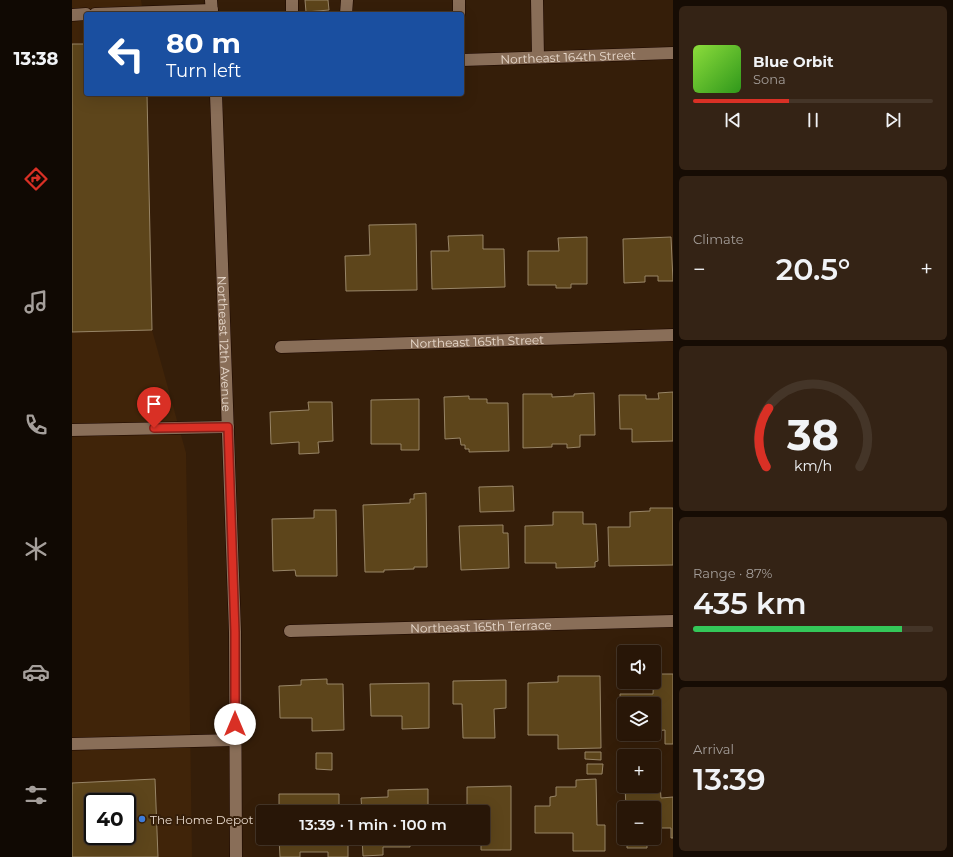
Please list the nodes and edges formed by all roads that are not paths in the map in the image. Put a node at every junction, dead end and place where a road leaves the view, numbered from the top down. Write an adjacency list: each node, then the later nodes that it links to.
1 (292, 0): 7 (street)
2 (347, 0): 8 (street)
3 (459, 0): 9 (street)
4 (537, 0): 13 (street)
5 (212, 8): 6 (street)
6 (133, 12)
7 (292, 12)
8 (346, 12)
9 (459, 12)
10 (84, 14): 11 (street)
11 (72, 15)
12 (673, 53): 13 (street, Northeast 164th Street)
13 (538, 57): 14 (street, Northeast 164th Street)
14 (464, 60)
15 (216, 96): 18 (street, Northeast 12th Avenue)
16 (673, 335): 17 (street, Northeast 165th Street)
17 (281, 347)
18 (228, 427): 19 (street); 22 (street, Northeast 12th Avenue)
19 (72, 430)
20 (673, 621): 21 (street, Northeast 165th Terrace)
21 (290, 631)
22 (235, 740): 23 (street); 24 (street, Northeast 12th Avenue)
23 (72, 744)
24 (236, 857)

